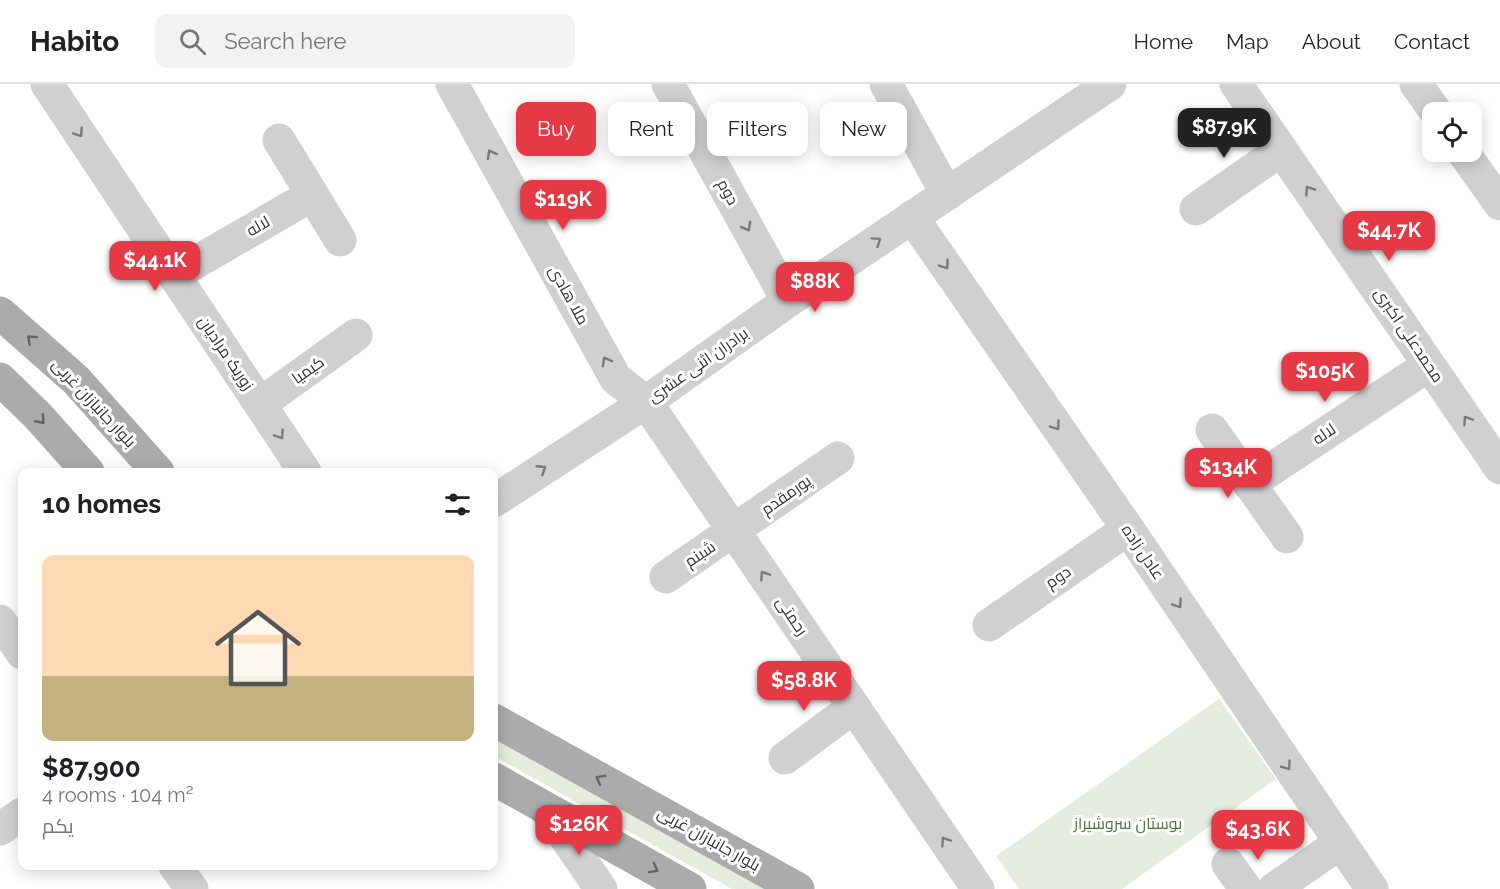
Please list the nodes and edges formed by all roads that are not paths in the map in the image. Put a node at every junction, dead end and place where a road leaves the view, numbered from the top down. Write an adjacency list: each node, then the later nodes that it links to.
1 (47, 84): 18 (street, زوریک مرادیان, one-way to 18)
2 (452, 84): 24 (street, ملا هادی, one-way to 2)
3 (668, 84): 19 (street, دوم, one-way to 19)
4 (886, 84): 12 (street)
5 (1110, 84): 12 (street, برادران اثنی عشری)
6 (1236, 84): 10 (street, محمدعلی اکبری)
7 (1416, 84): 8 (street)
8 (1429, 102)
9 (279, 140): 13 (street)
10 (1281, 150): 15 (street); 22 (street, محمدعلی اکبری, one-way to 10)
11 (1470, 162): 14 (street)
12 (947, 194): 16 (street, برادران اثنی عشری)
13 (312, 195): 17 (street); 18 (street, لاله)
14 (1500, 204)
15 (1196, 209)
16 (912, 218): 19 (street, برادران اثنی عشری, one-way to 16); 34 (street, عادل زاده, one-way to 34)
17 (340, 240)
18 (174, 275): 25 (street, زوریک مرادیان)
19 (788, 301): 24 (street, برادران اثنی عشری)
20 (0, 312): 29 (main road, بلوار جانبازان غربی, one-way to 20)
21 (356, 335): 25 (street, کیمیا)
22 (1429, 365): 31 (street, محمدعلی اکبری, one-way to 22); 32 (street, لاله)
23 (0, 379): 28 (main road, one-way to 28)
24 (646, 402): 33 (street, برادران اثنی عشری, one-way to 24); 35 (street, رحمتی)
25 (260, 404): 30 (street, زوریک مرادیان, one-way to 30)
26 (1212, 430): 32 (street)
27 (838, 458): 35 (street, پورمقدم)
28 (84, 468)
29 (154, 468)
30 (302, 468)
31 (1500, 468)
32 (1249, 484): 36 (street)
33 (498, 498)
34 (1128, 529): 39 (street, دوم); 48 (street, عادل زاده, one-way to 48)
35 (734, 531): 37 (street, شبنم); 41 (street, رحمتی, one-way to 35)
36 (1287, 537)
37 (666, 577)
38 (0, 621): 40 (street)
39 (988, 625)
40 (18, 647)
41 (854, 707): 43 (street); 54 (street, رحمتی, one-way to 41)
42 (498, 722): 53 (main road, بلوار جانبازان غربی, one-way to 42)
43 (785, 758)
44 (498, 781): 45 (main road)
45 (546, 809): 51 (street); 52 (main road, one-way to 52)
46 (18, 817): 47 (street)
47 (0, 829)
48 (1340, 843): 55 (street); 56 (street, عادل زاده)
49 (178, 870): 50 (street)
50 (192, 889)
51 (601, 889)
52 (690, 889)
53 (798, 889)
54 (978, 889)
55 (1274, 889)
56 (1372, 889)

